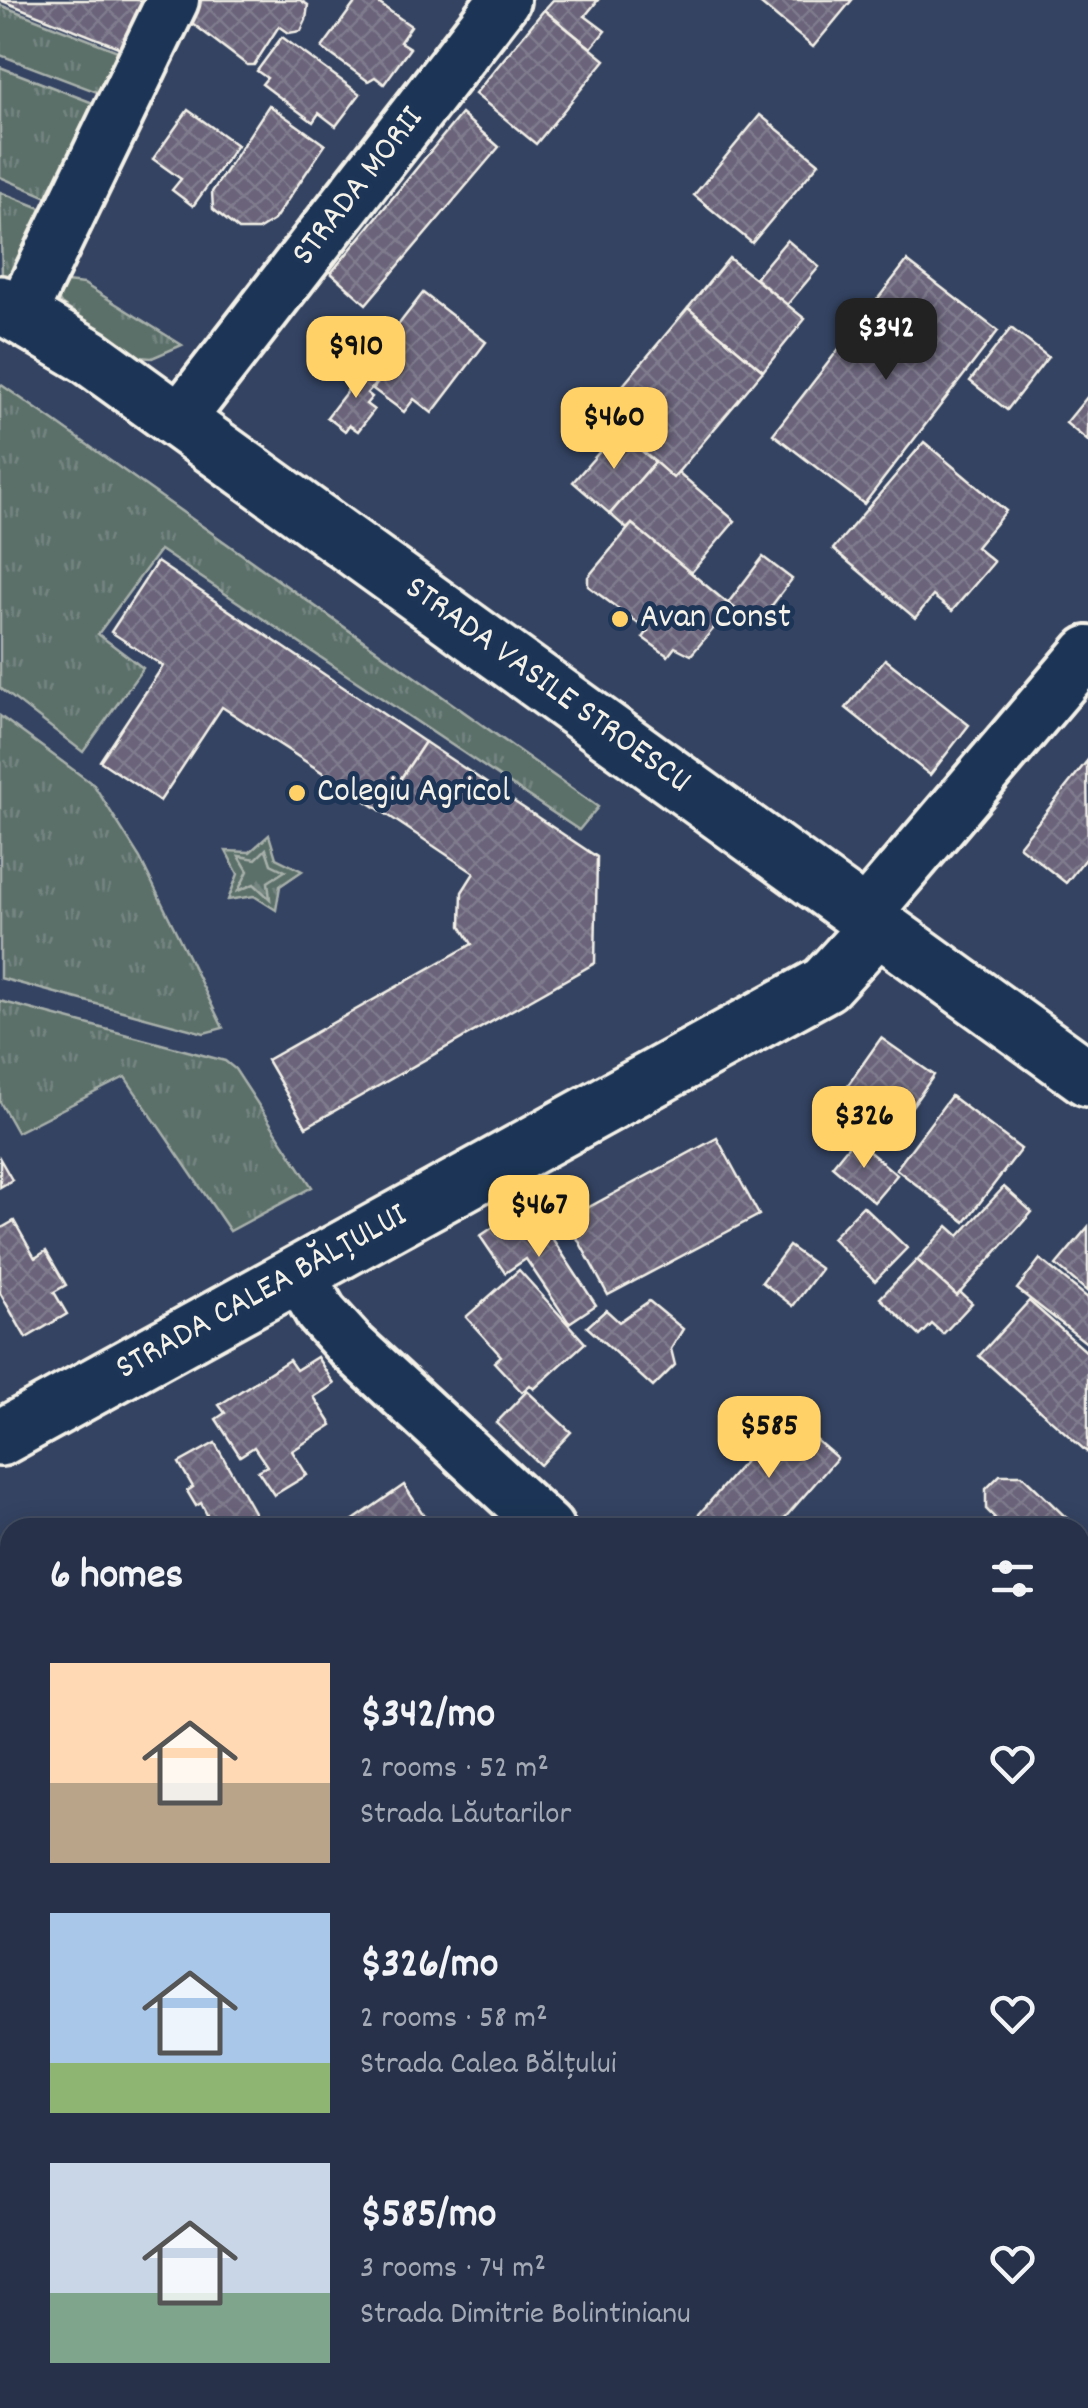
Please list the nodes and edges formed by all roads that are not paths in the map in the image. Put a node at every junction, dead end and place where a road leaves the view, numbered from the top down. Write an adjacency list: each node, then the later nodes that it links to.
1 (173, 0): 3 (street)
2 (504, 0): 4 (street, STRADA MORII)
3 (10, 309): 4 (main road, STRADA VASILE STROESCU)
4 (178, 421): 6 (main road, STRADA VASILE STROESCU)
5 (1088, 652): 6 (street)
6 (871, 920): 7 (main road, STRADA VASILE STROESCU); 8 (main road, STRADA CALEA BĂLȚULUI)
7 (1088, 1078)
8 (298, 1273): 9 (main road, STRADA CALEA BĂLȚULUI); 10 (street)
9 (0, 1438)
10 (537, 1518)

